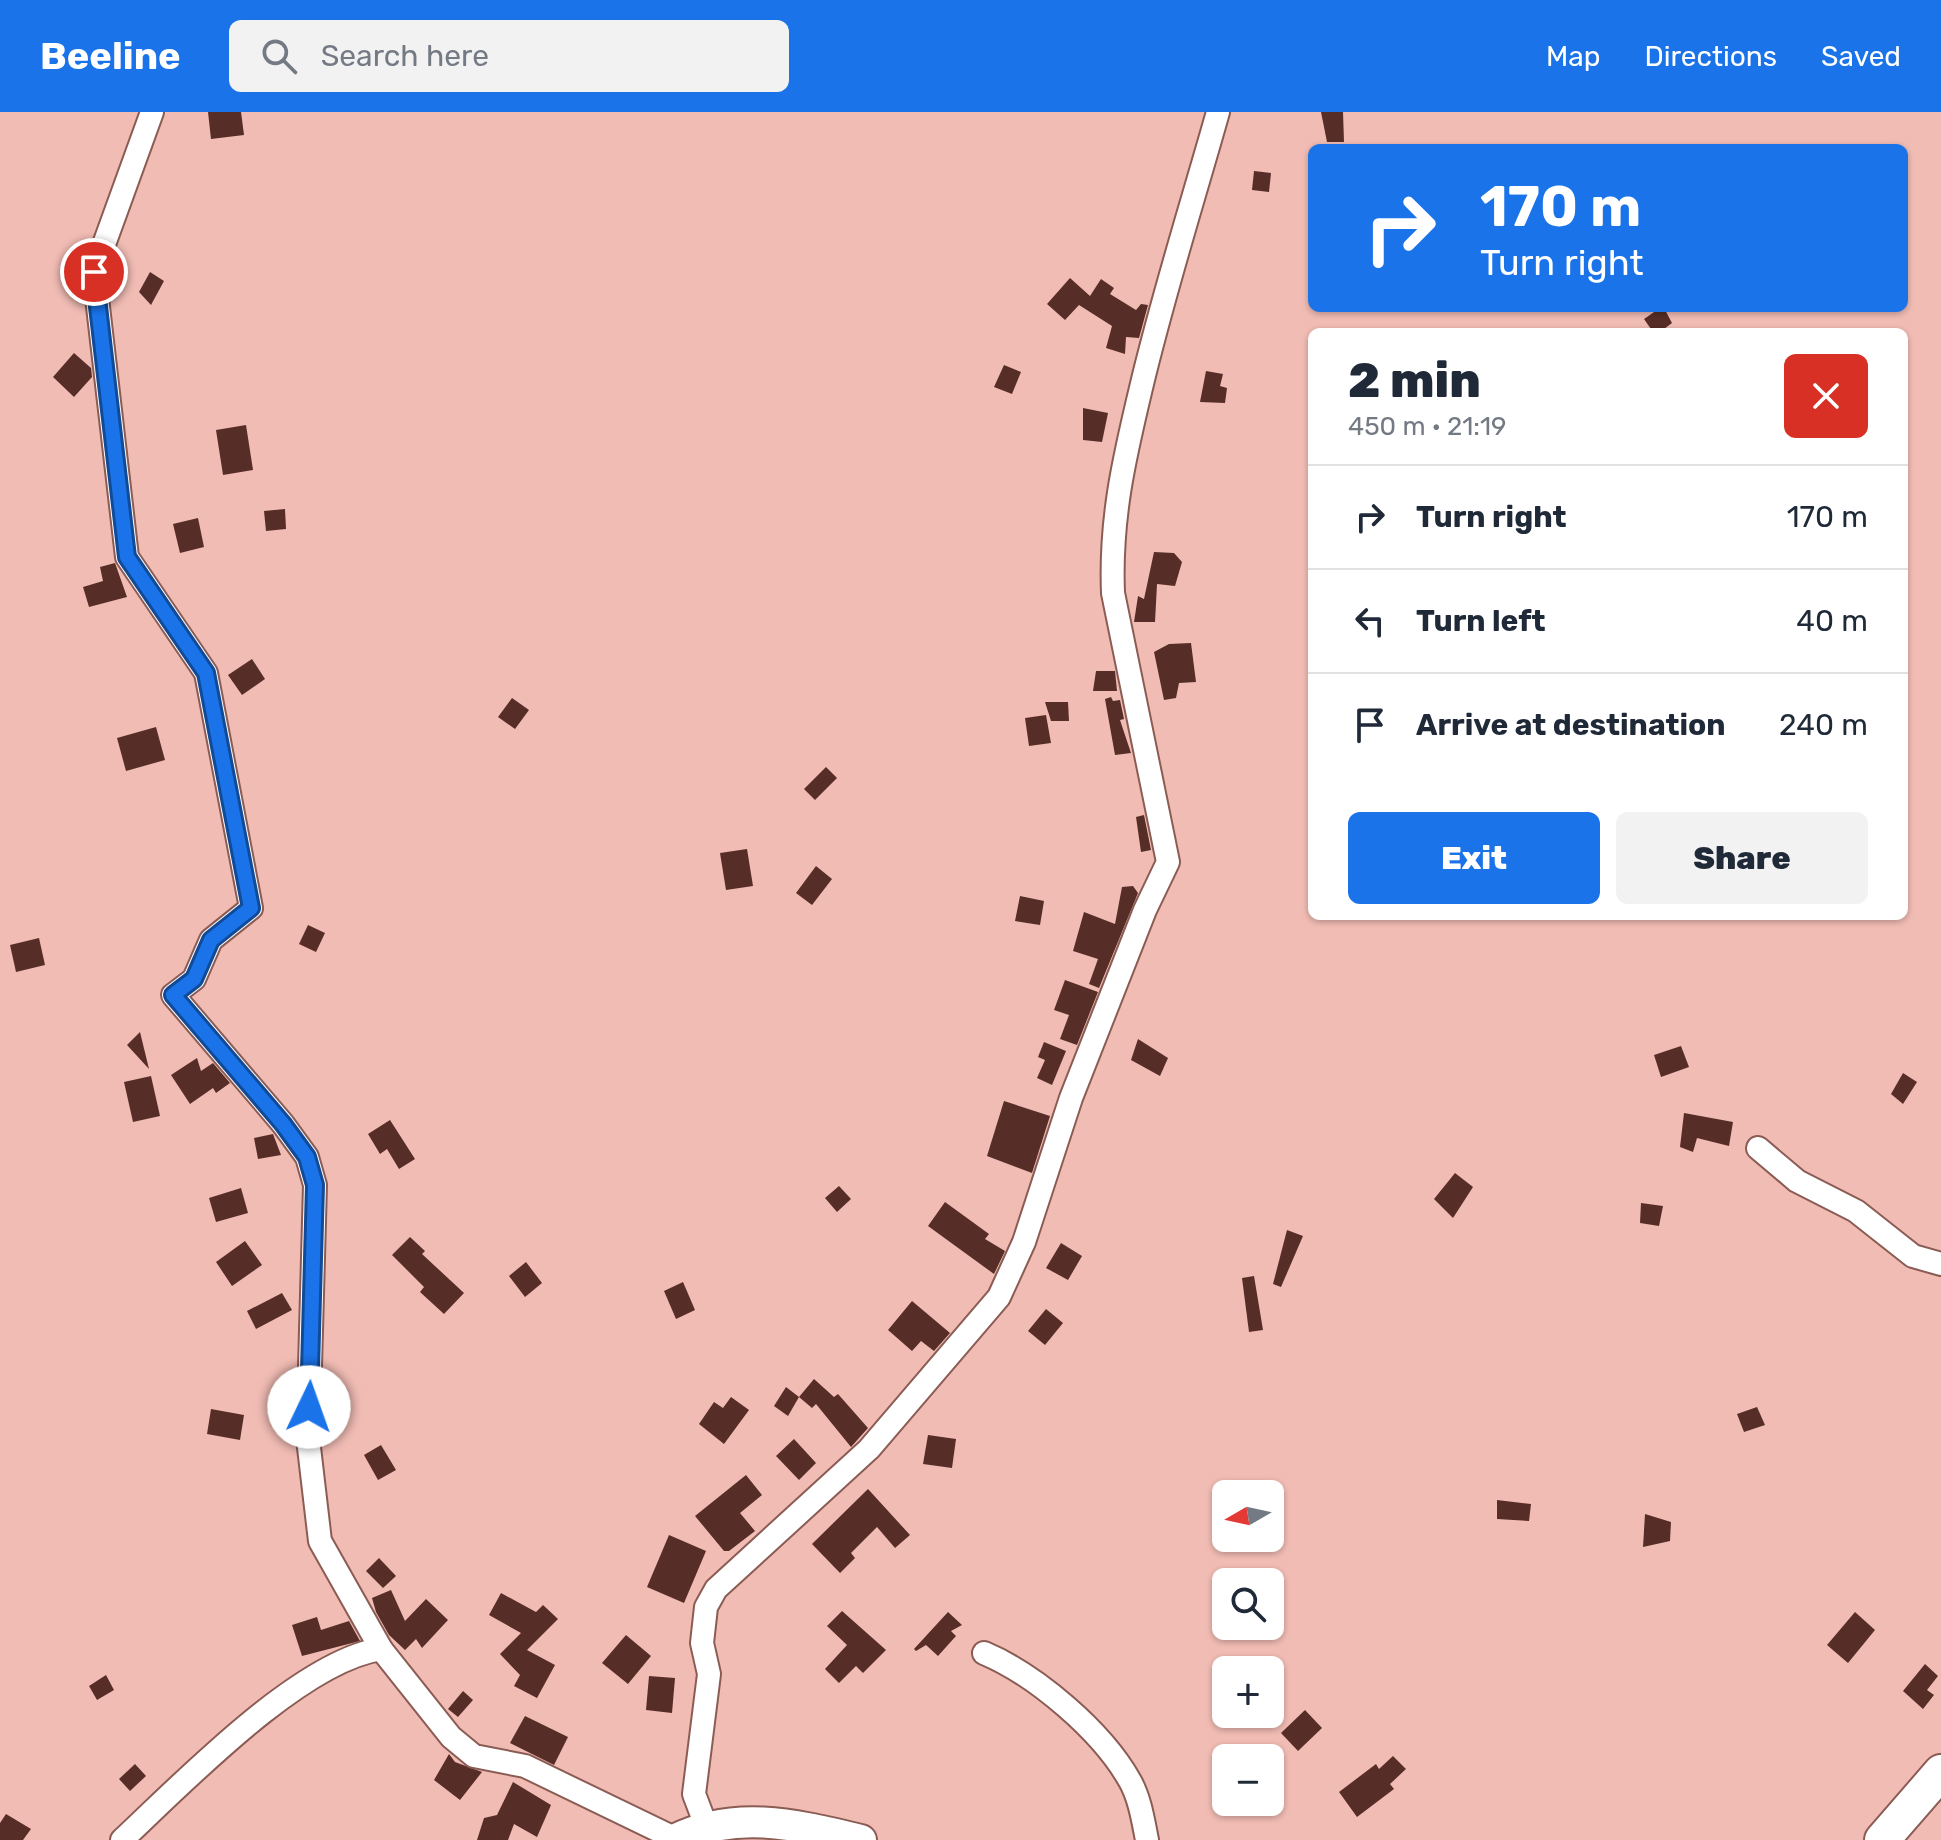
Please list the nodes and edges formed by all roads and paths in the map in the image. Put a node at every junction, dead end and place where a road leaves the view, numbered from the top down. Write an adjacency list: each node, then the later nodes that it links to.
1 (152, 112): 5 (street)
2 (1218, 112): 8 (street)
3 (1758, 1148): 4 (street)
4 (1941, 1264)
5 (381, 1649): 9 (street); 10 (street)
6 (984, 1653): 12 (street)
7 (1941, 1772): 13 (main road)
8 (708, 1833): 9 (main road); 11 (main road)
9 (675, 1839)
10 (122, 1840)
11 (861, 1840)
12 (1147, 1840)
13 (1882, 1840)

